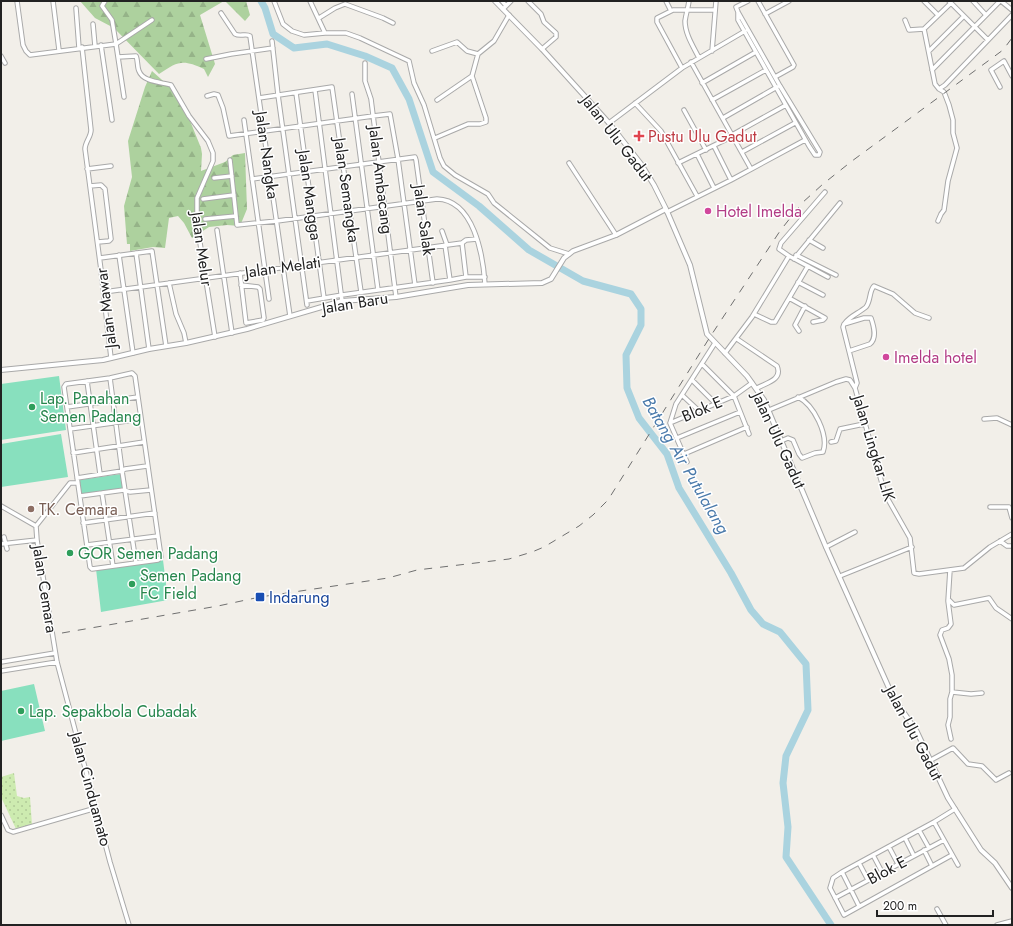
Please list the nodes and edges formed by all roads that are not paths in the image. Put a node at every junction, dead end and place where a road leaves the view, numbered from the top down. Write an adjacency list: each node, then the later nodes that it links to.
1 (17, 1): 53 (street)
2 (53, 1): 53 (street)
3 (105, 1): 47 (street)
4 (274, 1): 44 (street)
5 (310, 1): 36 (street)
6 (495, 1): 21 (street, Jalan Ulu Gadut)
7 (502, 1): 21 (street)
8 (511, 1): 21 (street)
9 (528, 1): 52 (street)
10 (666, 1): 27 (street)
11 (689, 1): 24 (street)
12 (716, 1): 25 (street)
13 (748, 1): 22 (street)
14 (758, 1): 30 (street)
15 (789, 1): 30 (street)
16 (924, 1): 32 (street)
17 (973, 1): 33 (street)
18 (1002, 1): 26 (street); 33 (street)
19 (950, 2): 32 (street); 35 (street)
20 (734, 3): 22 (street)
21 (505, 7): 31 (street, Jalan Ulu Gadut)
22 (736, 7): 28 (street)
23 (76, 8): 50 (street, Jalan Mawar)
24 (688, 9): 25 (street); 27 (street); 62 (street)
25 (716, 10): 55 (street)
26 (1012, 10)
27 (671, 11): 67 (street)
28 (738, 12): 43 (street); 72 (street)
29 (221, 13): 54 (street, Jalan Nangka)
30 (765, 14): 72 (street)
31 (509, 15): 52 (street, Jalan Ulu Gadut); 59 (street)
32 (938, 15): 42 (street)
33 (986, 15): 41 (street)
34 (1012, 15): 45 (street)
35 (964, 16): 41 (street); 56 (street)
36 (319, 18): 39 (street); 44 (street)
37 (152, 20): 47 (street)
38 (905, 20): 42 (street)
39 (392, 23)
40 (93, 24): 49 (street)
41 (975, 27): 45 (street); 69 (street)
42 (924, 29): 56 (street)
43 (745, 31): 55 (street); 58 (street)
44 (326, 33): 103 (street)
45 (988, 40): 76 (street)
46 (272, 41): 51 (street)
47 (116, 44): 48 (street); 61 (street)
48 (101, 45): 49 (street); 92 (street)
49 (95, 46): 50 (street)
50 (81, 48): 53 (street); 117 (street, Jalan Mawar)
51 (273, 48): 54 (street); 80 (street)
52 (542, 49): 96 (street, Jalan Ulu Gadut)
53 (59, 50)
54 (253, 51): 63 (street); 83 (street, Jalan Nangka)
55 (712, 51): 62 (street)
56 (929, 51): 69 (street)
57 (432, 52): 59 (street)
58 (756, 52): 68 (street); 73 (street)
59 (478, 54): 70 (street)
60 (1, 56): 65 (street)
61 (118, 57): 82 (street); 181 (street, Jalan Melur)
62 (699, 58): 64 (street)
63 (206, 60)
64 (691, 62): 67 (street); 73 (street)
65 (6, 63)
66 (365, 64): 89 (street, Jalan Ambacang)
67 (682, 68): 86 (street)
68 (766, 70): 74 (street); 85 (street)
69 (932, 70): 76 (street)
70 (472, 76): 84 (street); 103 (street)
71 (1012, 76): 75 (street)
72 (775, 77): 104 (street)
73 (702, 83): 85 (street)
74 (776, 86): 87 (street); 91 (street)
75 (1000, 87)
76 (939, 89): 146 (street)
77 (315, 90): 78 (street); 94 (street, Jalan Semangka); 95 (street)
78 (296, 93): 80 (street); 98 (street, Jalan Mangga)
79 (352, 94): 90 (street)
80 (278, 95): 83 (street); 99 (street)
81 (207, 96): 101 (street)
82 (124, 97)
83 (260, 98): 100 (street, Jalan Nangka)
84 (437, 100)
85 (712, 100): 91 (street)
86 (635, 103): 96 (street); 113 (street)
87 (786, 105): 97 (street); 102 (street)
88 (684, 110): 106 (street)
89 (373, 116): 90 (street); 109 (street); 111 (street, Jalan Ambacang)
90 (355, 118): 94 (street); 114 (street)
91 (722, 118): 102 (street)
92 (112, 120)
93 (244, 120): 101 (street)
94 (337, 121): 95 (street); 116 (street, Jalan Semangka)
95 (319, 123): 98 (street); 118 (street)
96 (609, 123): 138 (street, Jalan Ulu Gadut)
97 (795, 123): 104 (street); 107 (street)
98 (301, 126): 99 (street); 120 (street, Jalan Mangga)
99 (282, 128): 100 (street); 121 (street)
100 (264, 131): 101 (street); 123 (street, Jalan Nangka)
101 (246, 134): 125 (street)
102 (732, 136): 105 (street); 107 (street)
103 (435, 138): 161 (street)
104 (805, 140): 119 (street)
105 (714, 146): 106 (street); 126 (street)
106 (706, 150): 108 (street)
107 (742, 152): 119 (street)
108 (697, 154): 113 (street); 128 (street)
109 (398, 159): 111 (street); 133 (street, Jalan Salak); 135 (street)
110 (230, 160): 122 (street)
111 (379, 161): 114 (street); 136 (street, Jalan Ambacang)
112 (569, 163): 150 (street)
113 (678, 163): 131 (street)
114 (361, 164): 116 (street); 137 (street)
115 (111, 166): 117 (street)
116 (343, 166): 118 (street); 139 (street, Jalan Semangka)
117 (87, 169): 127 (street, Jalan Mawar)
118 (325, 169): 120 (street); 140 (street)
119 (751, 169): 126 (street)
120 (307, 171): 121 (street); 142 (street, Jalan Mangga)
121 (289, 174): 123 (street); 144 (street)
122 (232, 176): 124 (street); 130 (street)
123 (270, 176): 125 (street); 145 (street, Jalan Nangka)
124 (214, 178)
125 (252, 179): 147 (street)
126 (731, 180): 128 (street)
127 (90, 186): 153 (street, Jalan Mawar); 153 (street)
128 (714, 188): 131 (street)
129 (825, 192): 165 (street)
130 (234, 196): 132 (street); 141 (street)
131 (697, 196): 138 (street)
132 (203, 199)
133 (422, 202): 135 (street); 151 (street); 156 (street, Jalan Salak)
134 (840, 203): 152 (street)
135 (404, 204): 136 (street); 158 (street)
136 (385, 207): 137 (street); 160 (street, Jalan Ambacang)
137 (367, 209): 139 (street); 163 (street)
138 (666, 210): 150 (street, Jalan Baru); 214 (street, Jalan Ulu Gadut)
139 (349, 211): 140 (street); 166 (street, Jalan Semangka)
140 (331, 214): 142 (street); 169 (street)
141 (236, 216): 143 (street); 147 (street)
142 (313, 216): 144 (street); 170 (street, Jalan Mangga)
143 (205, 219)
144 (294, 219): 145 (street); 171 (street)
145 (276, 221): 147 (street); 173 (street, Jalan Nangka)
146 (938, 221)
147 (258, 223): 174 (street)
148 (217, 230): 177 (street)
149 (442, 231): 155 (street)
150 (616, 235): 161 (street, Jalan Baru)
151 (477, 239): 154 (street, Jalan Melati); 179 (street)
152 (809, 240): 157 (street); 164 (street)
153 (98, 242): 167 (street, Jalan Mawar)
154 (462, 243): 155 (street, Jalan Melati); 178 (street)
155 (446, 245): 156 (street, Jalan Melati); 182 (street)
156 (428, 248): 158 (street, Jalan Melati); 184 (street, Jalan Salak)
157 (822, 248)
158 (411, 250): 160 (street, Jalan Melati); 186 (street)
159 (136, 253): 162 (street); 188 (street); 190 (street)
160 (391, 253): 163 (street, Jalan Melati); 191 (street, Jalan Ambacang)
161 (569, 254): 187 (street, Jalan Baru)
162 (119, 255): 167 (street); 192 (street)
163 (373, 255): 166 (street, Jalan Melati); 193 (street)
164 (796, 255): 168 (street); 176 (street)
165 (789, 256): 168 (street); 204 (street)
166 (356, 257): 169 (street, Jalan Melati); 195 (street, Jalan Semangka)
167 (100, 258): 194 (street, Jalan Mawar)
168 (794, 259): 172 (street)
169 (337, 260): 170 (street, Jalan Melati); 196 (street)
170 (319, 262): 171 (street, Jalan Melati); 199 (street, Jalan Mangga)
171 (302, 265): 173 (street, Jalan Melati); 199 (street)
172 (808, 266): 180 (street); 185 (street)
173 (282, 267): 174 (street, Jalan Melati); 205 (street, Jalan Nangka)
174 (265, 270): 175 (street, Jalan Melati); 201 (street)
175 (240, 273): 177 (street, Jalan Melati); 189 (street)
176 (836, 275)
177 (224, 276): 181 (street, Jalan Melati); 210 (street)
178 (466, 277): 179 (street); 182 (street)
179 (485, 277): 187 (street)
180 (828, 277)
181 (206, 278): 183 (street, Jalan Melati); 211 (street, Jalan Melur)
182 (450, 280): 184 (street)
183 (169, 282): 188 (street, Jalan Melati); 213 (street)
184 (433, 282): 186 (street)
185 (798, 282): 197 (street); 200 (street)
186 (415, 284): 191 (street)
187 (485, 284): 198 (street, Jalan Baru)
188 (158, 285): 190 (street, Jalan Melati); 215 (street)
189 (241, 285): 189 (street)
190 (141, 287): 192 (street, Jalan Melati); 216 (street)
191 (395, 288): 193 (street); 198 (street, Jalan Ambacang)
192 (124, 289): 194 (street, Jalan Melati); 218 (street)
193 (378, 290): 195 (street)
194 (104, 292): 220 (street, Jalan Mawar)
195 (361, 292): 196 (street)
196 (342, 295): 199 (street); 202 (street)
197 (823, 296)
198 (396, 297): 202 (street, Jalan Baru)
199 (324, 298)
200 (789, 298): 203 (street); 204 (street)
201 (268, 299)
202 (342, 302): 205 (street, Jalan Baru)
203 (805, 306): 207 (street); 209 (street)
204 (754, 314): 212 (street)
205 (290, 316): 210 (street, Jalan Baru)
206 (929, 318): 208 (street)
207 (813, 322)
208 (844, 324): 217 (street); 217 (street)
209 (799, 331)
210 (232, 333): 211 (street, Jalan Baru)
211 (215, 337): 213 (street, Jalan Baru)
212 (737, 339): 219 (street); 227 (street)
213 (186, 343): 215 (street, Jalan Baru)
214 (715, 343): 219 (street, Jalan Ulu Gadut); 221 (street)
215 (166, 346): 216 (street, Jalan Baru)
216 (149, 349): 218 (street, Jalan Baru)
217 (850, 351): 228 (street)
218 (133, 353): 220 (street, Jalan Baru)
219 (725, 353): 226 (street, Jalan Ulu Gadut)
220 (111, 358): 222 (street, Jalan Baru)
221 (702, 364): 224 (street); 230 (street)
222 (1, 370)
223 (110, 378): 225 (street); 231 (street); 233 (street)
224 (692, 380): 229 (street); 235 (street)
225 (86, 381): 234 (street); 236 (street)
226 (752, 383): 227 (street, Jalan Ulu Gadut); 230 (street, Blok E)
227 (757, 388): 238 (street, Jalan Ulu Gadut)
228 (855, 388): 232 (street, Jalan Lingkar LIK); 244 (street, Jalan Lingkar LIK)
229 (682, 395): 237 (street); 243 (street)
230 (734, 396): 235 (street, Blok E); 239 (street)
231 (138, 397): 233 (street); 240 (street)
232 (798, 397): 238 (street, Jalan Lingkar LIK); 251 (street)
233 (113, 401): 234 (street); 242 (street)
234 (90, 404): 236 (street); 246 (street)
235 (715, 404): 237 (street, Blok E)
236 (67, 407): 248 (street)
237 (698, 410): 243 (street, Blok E)
238 (769, 410): 251 (street, Jalan Ulu Gadut)
239 (740, 412): 247 (street); 250 (street)
240 (141, 419): 242 (street); 252 (street)
241 (984, 419): 245 (street)
242 (116, 423): 246 (street); 254 (street)
243 (670, 423): 250 (street)
244 (864, 424): 253 (street); 289 (street, Jalan Lingkar LIK)
245 (1012, 425)
246 (93, 426): 248 (street); 255 (street)
247 (746, 427): 249 (street); 257 (street)
248 (70, 429): 256 (street)
249 (749, 434)
250 (677, 438): 257 (street)
251 (781, 441): 288 (street, Jalan Ulu Gadut)
252 (144, 442): 254 (street); 259 (street)
253 (832, 442)
254 (119, 446): 255 (street); 260 (street)
255 (96, 449): 256 (street); 261 (street)
256 (73, 453): 262 (street)
257 (684, 454): 258 (street)
258 (687, 462)
259 (147, 466): 260 (street); 265 (street)
260 (122, 471): 261 (street); 264 (street)
261 (100, 474): 262 (street)
262 (77, 478): 263 (street)
263 (78, 483): 267 (street); 275 (street)
264 (124, 490): 265 (street); 266 (street); 271 (street)
265 (151, 490): 270 (street)
266 (102, 493): 267 (street); 273 (street)
267 (80, 496): 274 (street)
268 (1, 506): 275 (street)
269 (990, 507): 272 (street)
270 (155, 513): 271 (street); 278 (street)
271 (129, 516): 273 (street); 280 (street)
272 (1012, 518)
273 (106, 519): 274 (street); 283 (street)
274 (83, 523): 286 (street)
275 (36, 526): 281 (street, Jalan Cemara)
276 (855, 532): 288 (street)
277 (1012, 534): 282 (street)
278 (158, 536): 280 (street); 291 (street)
279 (4, 537): 285 (street)
280 (132, 539): 283 (street); 291 (street)
281 (37, 540): 285 (street); 297 (street, Jalan Cemara)
282 (1000, 541): 287 (street); 293 (street)
283 (109, 542): 286 (street); 292 (street)
284 (1, 544): 285 (street)
285 (6, 544): 290 (street)
286 (86, 545): 292 (street)
287 (1012, 546)
288 (826, 547): 294 (street, Jalan Ulu Gadut)
289 (912, 547): 293 (street, Jalan Lingkar LIK); 294 (street)
290 (7, 549)
291 (136, 563): 292 (street)
292 (113, 566)
293 (950, 570): 295 (street)
294 (840, 576): 304 (street, Jalan Ulu Gadut)
295 (948, 597): 296 (street); 301 (street)
296 (1012, 619)
297 (55, 653): 298 (street); 299 (street, Jalan Cinduamato)
298 (1, 662)
299 (57, 662): 300 (street); 306 (street, Jalan Cinduamato)
300 (1, 671)
301 (952, 692): 302 (street); 303 (street)
302 (982, 693)
303 (951, 739)
304 (931, 760): 305 (street); 307 (street, Jalan Ulu Gadut)
305 (1009, 773)
306 (96, 808): 308 (street); 332 (street, Jalan Cinduamato)
307 (955, 809): 309 (street); 326 (street, Jalan Ulu Gadut)
308 (1, 815)
309 (934, 822): 310 (street); 312 (street)
310 (919, 830): 311 (street); 314 (street)
311 (905, 838): 313 (street); 318 (street)
312 (944, 840): 314 (street, Blok E); 317 (street)
313 (889, 847): 316 (street); 320 (street)
314 (929, 848): 315 (street, Blok E)
315 (924, 850): 318 (street, Blok E); 322 (street)
316 (873, 855): 319 (street); 324 (street)
317 (952, 855): 321 (street); 322 (street, Blok E)
318 (914, 856): 320 (street, Blok E)
319 (859, 863): 323 (street); 325 (street)
320 (898, 864): 324 (street, Blok E)
321 (958, 865)
322 (932, 866): 329 (street, Blok E)
323 (842, 872): 327 (street); 328 (street)
324 (882, 872): 325 (street, Blok E)
325 (868, 880): 327 (street, Blok E)
326 (1012, 888)
327 (850, 890): 328 (street, Blok E); 329 (street)
328 (835, 898): 329 (street, Blok E)
329 (859, 906)
330 (937, 909): 333 (street)
331 (1012, 921): 334 (street)
332 (129, 925)
333 (946, 925)
334 (997, 925)

